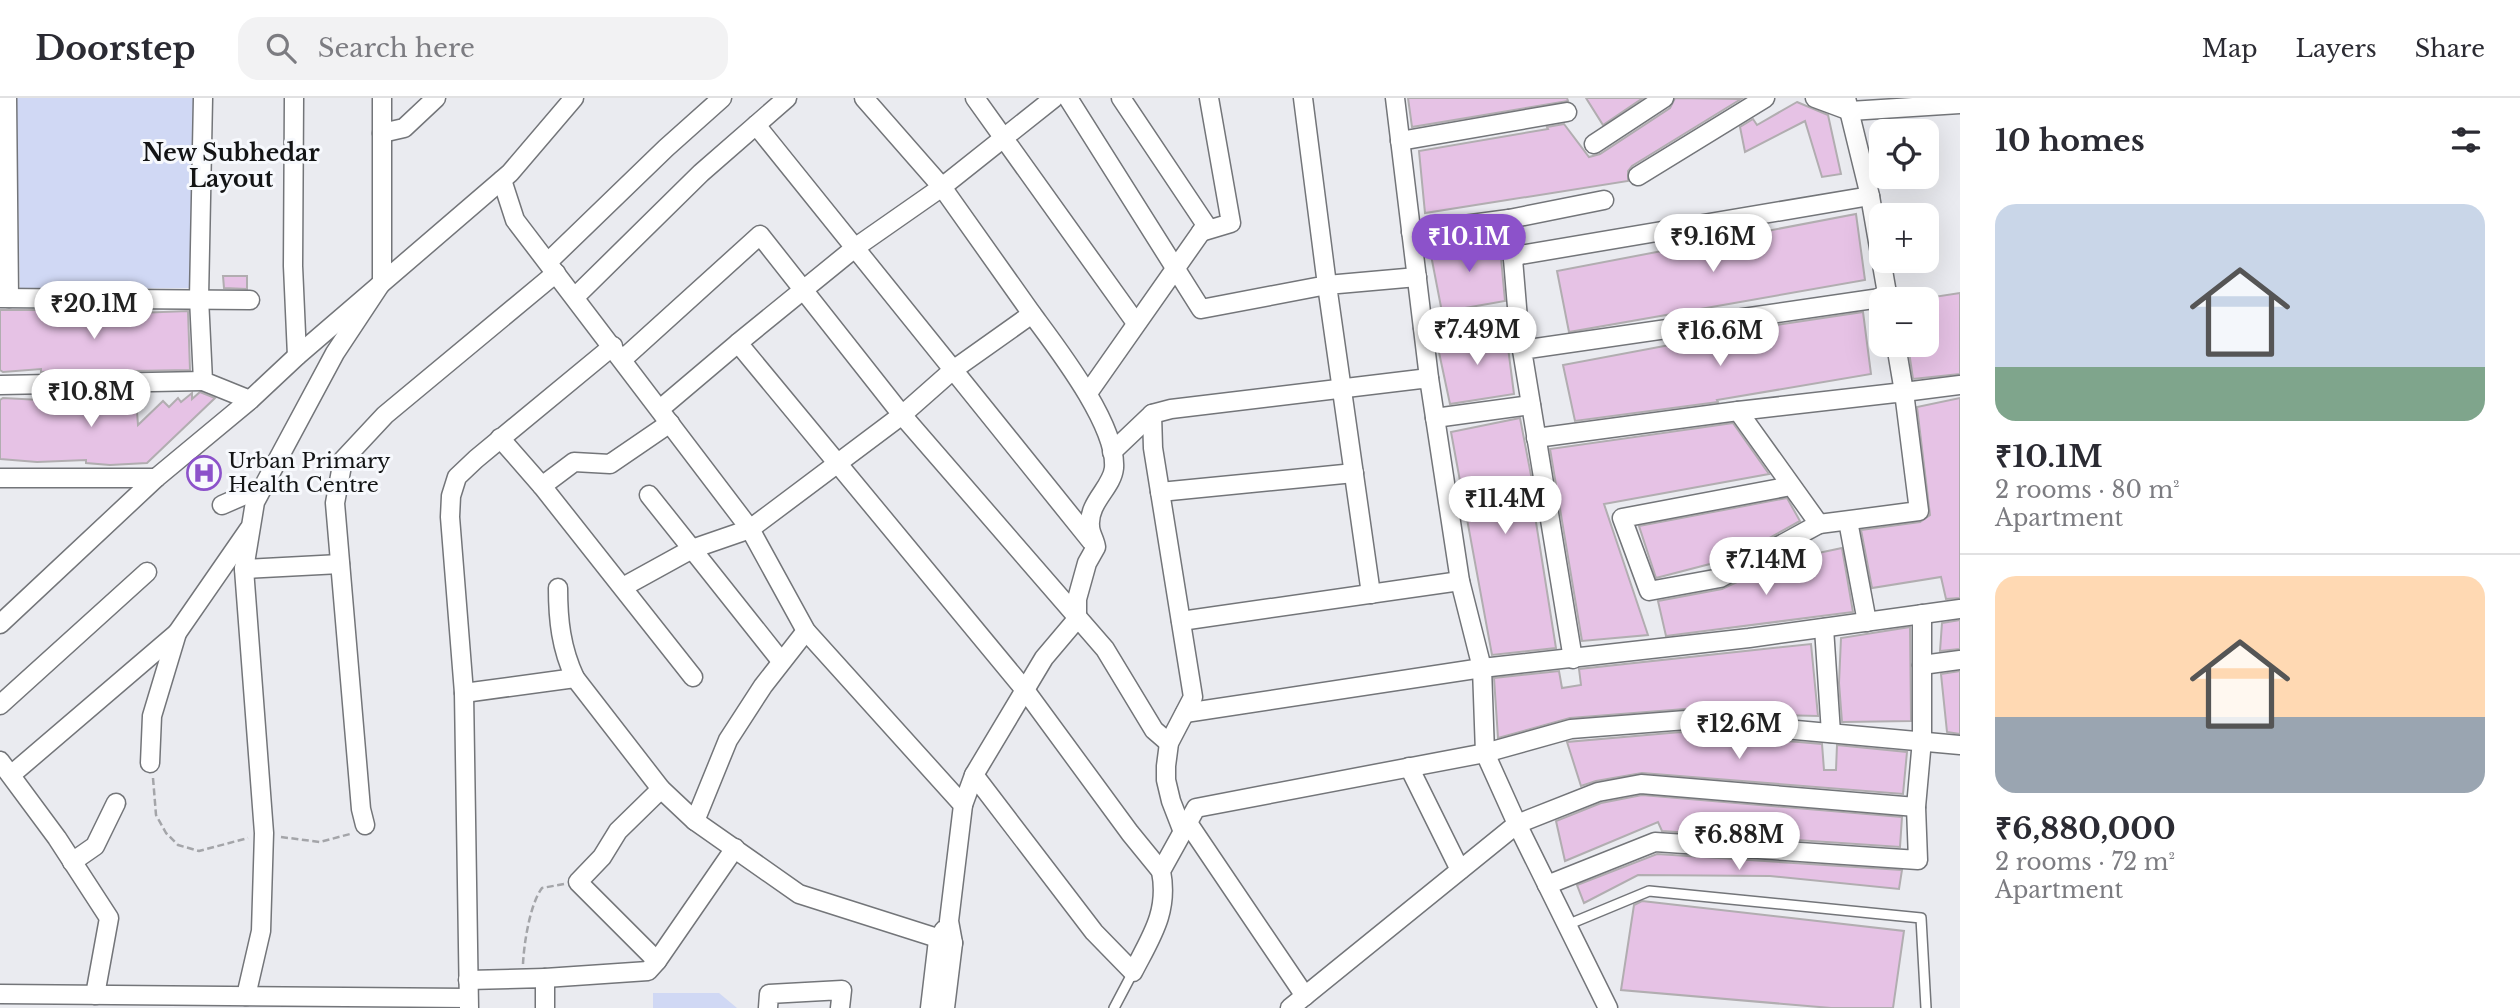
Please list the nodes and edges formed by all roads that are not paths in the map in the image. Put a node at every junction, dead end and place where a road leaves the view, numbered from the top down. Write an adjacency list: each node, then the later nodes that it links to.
1 (7, 98): 46 (street)
2 (203, 98): 47 (street)
3 (294, 98): 57 (street)
4 (382, 98): 24 (street)
5 (436, 98): 24 (street)
6 (574, 98): 29 (street)
7 (722, 98): 39 (street)
8 (787, 98): 23 (street)
9 (864, 98): 30 (street)
10 (975, 98): 25 (street)
11 (1054, 98): 25 (street)
12 (1068, 98): 38 (street)
13 (1121, 98): 34 (street)
14 (1209, 98): 34 (street)
15 (1303, 98): 42 (street)
16 (1395, 98): 26 (street)
17 (1664, 98): 27 (street)
18 (1765, 98): 28 (street)
19 (1815, 98): 20 (street)
20 (1848, 104): 21 (street); 31 (street)
21 (1960, 104)
22 (1567, 112): 26 (street)
23 (756, 125): 36 (street); 45 (street)
24 (382, 133): 41 (street)
25 (1005, 138): 30 (street); 52 (street)
26 (1400, 141): 35 (street)
27 (1594, 144)
28 (1638, 176)
29 (502, 180): 39 (street); 41 (street)
30 (942, 187): 36 (street); 50 (street)
31 (1870, 196): 37 (street); 43 (street)
32 (1604, 200): 33 (street)
33 (1509, 219): 35 (street); 37 (street)
34 (1201, 232): 38 (street)
35 (1411, 232): 40 (street)
36 (856, 247): 44 (street); 59 (street)
37 (1513, 259): 51 (street)
38 (1176, 267): 42 (street); 52 (street)
39 (552, 268): 45 (street); 93 (street)
40 (1417, 278): 42 (street); 53 (street)
41 (382, 282): 57 (street); 83 (street)
42 (1327, 285): 64 (street)
43 (1885, 287)
44 (803, 288): 54 (street); 56 (street); 71 (street)
45 (575, 297): 56 (street)
46 (4, 298): 47 (street)
47 (199, 298): 48 (street); 61 (street)
48 (250, 300)
49 (1869, 301): 55 (street)
50 (1032, 314): 59 (street); 65 (street)
51 (1518, 319): 53 (street); 55 (street)
52 (1136, 323): 65 (street)
53 (1423, 328): 60 (street)
54 (738, 343): 72 (street); 77 (street)
55 (1522, 350): 68 (street)
56 (618, 353): 72 (street); 74 (street)
57 (297, 355): 67 (street)
58 (1897, 357): 66 (street)
59 (953, 370): 71 (street); 91 (street)
60 (1429, 378): 64 (street); 73 (street)
61 (204, 381): 62 (street); 67 (street)
62 (0, 385)
63 (1960, 385): 66 (street)
64 (1342, 388): 70 (street); 78 (street)
65 (1088, 393): 76 (street)
66 (1904, 393): 69 (street); 87 (street)
67 (250, 400): 80 (street)
68 (1531, 405): 73 (street); 75 (street)
69 (1738, 411): 75 (street); 82 (street)
70 (1152, 414): 76 (street); 84 (street)
71 (902, 415): 77 (street); 102 (street)
72 (665, 416): 81 (street); 90 (street)
73 (1435, 418): 96 (street)
74 (500, 438): 81 (street); 117 (street)
75 (1536, 438): 109 (street)
76 (1112, 452): 91 (street)
77 (836, 462): 90 (street); 116 (street)
78 (1354, 473): 84 (street); 99 (street)
79 (0, 478): 80 (street)
80 (156, 478): 105 (street)
81 (542, 486): 97 (street)
82 (1791, 486): 88 (street); 88 (street)
83 (263, 487): 86 (street); 89 (street)
84 (1160, 492): 103 (street)
85 (649, 495): 92 (street)
86 (222, 505)
87 (1848, 521): 88 (street); 104 (street)
88 (1819, 524)
89 (251, 526): 94 (street); 108 (street)
90 (750, 529): 92 (street); 107 (street)
91 (1096, 547): 102 (street)
92 (692, 549): 97 (street); 111 (street)
93 (340, 564): 94 (street); 135 (street)
94 (244, 569): 149 (street)
95 (147, 572): 118 (street)
96 (1460, 581): 99 (street); 113 (street)
97 (623, 587): 114 (street)
98 (558, 588): 115 (street)
99 (1371, 594): 103 (street)
100 (1960, 609): 101 (street)
101 (1922, 614): 104 (street); 112 (street)
102 (1077, 619): 116 (street); 122 (street)
103 (1181, 621): 119 (street)
104 (1867, 622): 106 (street)
105 (0, 624)
106 (1824, 628): 109 (street); 120 (street)
107 (806, 631): 111 (street); 131 (street)
108 (177, 633): 125 (street); 127 (street)
109 (1573, 659): 113 (street)
110 (1960, 660): 112 (street)
111 (781, 661): 133 (street)
112 (1922, 665): 121 (street)
113 (1482, 668): 119 (street); 124 (street)
114 (693, 677)
115 (575, 678): 117 (street); 129 (street)
116 (1025, 690): 128 (street); 140 (street)
117 (464, 693): 147 (street)
118 (0, 705)
119 (1185, 713): 122 (street)
120 (1831, 733): 121 (street); 124 (street)
121 (1922, 740): 123 (street); 132 (street)
122 (1169, 743): 136 (street)
123 (1960, 745)
124 (1485, 753): 126 (street); 134 (street)
125 (150, 763)
126 (1409, 767): 136 (street); 139 (street)
127 (5, 768): 138 (street)
128 (974, 775): 131 (street); 145 (street)
129 (661, 789): 133 (street); 144 (street)
130 (117, 803): 138 (street)
131 (963, 805): 143 (street)
132 (1916, 807): 134 (street); 141 (street)
133 (695, 821): 137 (street)
134 (1517, 824): 139 (street); 141 (street)
135 (365, 825)
136 (1185, 828): 140 (street); 150 (street)
137 (735, 848): 143 (street); 144 (street)
138 (72, 862): 148 (street)
139 (1460, 870): 150 (street)
140 (1161, 871): 145 (street)
141 (1547, 885): 142 (street)
142 (1567, 925): 162 (street); 163 (lane)
143 (946, 941): 158 (street); 159 (street)
144 (657, 961): 146 (street)
145 (1133, 972): 160 (lane)
146 (545, 978): 147 (street); 155 (street)
147 (468, 980): 154 (street)
148 (95, 995): 152 (street); 153 (street)
149 (246, 996): 153 (street); 154 (street)
150 (1305, 996): 161 (street)
151 (10, 999): 152 (street)
152 (68, 1001)
153 (172, 1002)
154 (468, 1003)
155 (545, 1008)
156 (768, 1008): 157 (street)
157 (840, 1008)
158 (930, 1008)
159 (945, 1008)
160 (1114, 1008)
161 (1290, 1008)
162 (1608, 1008)
163 (1926, 1008)

